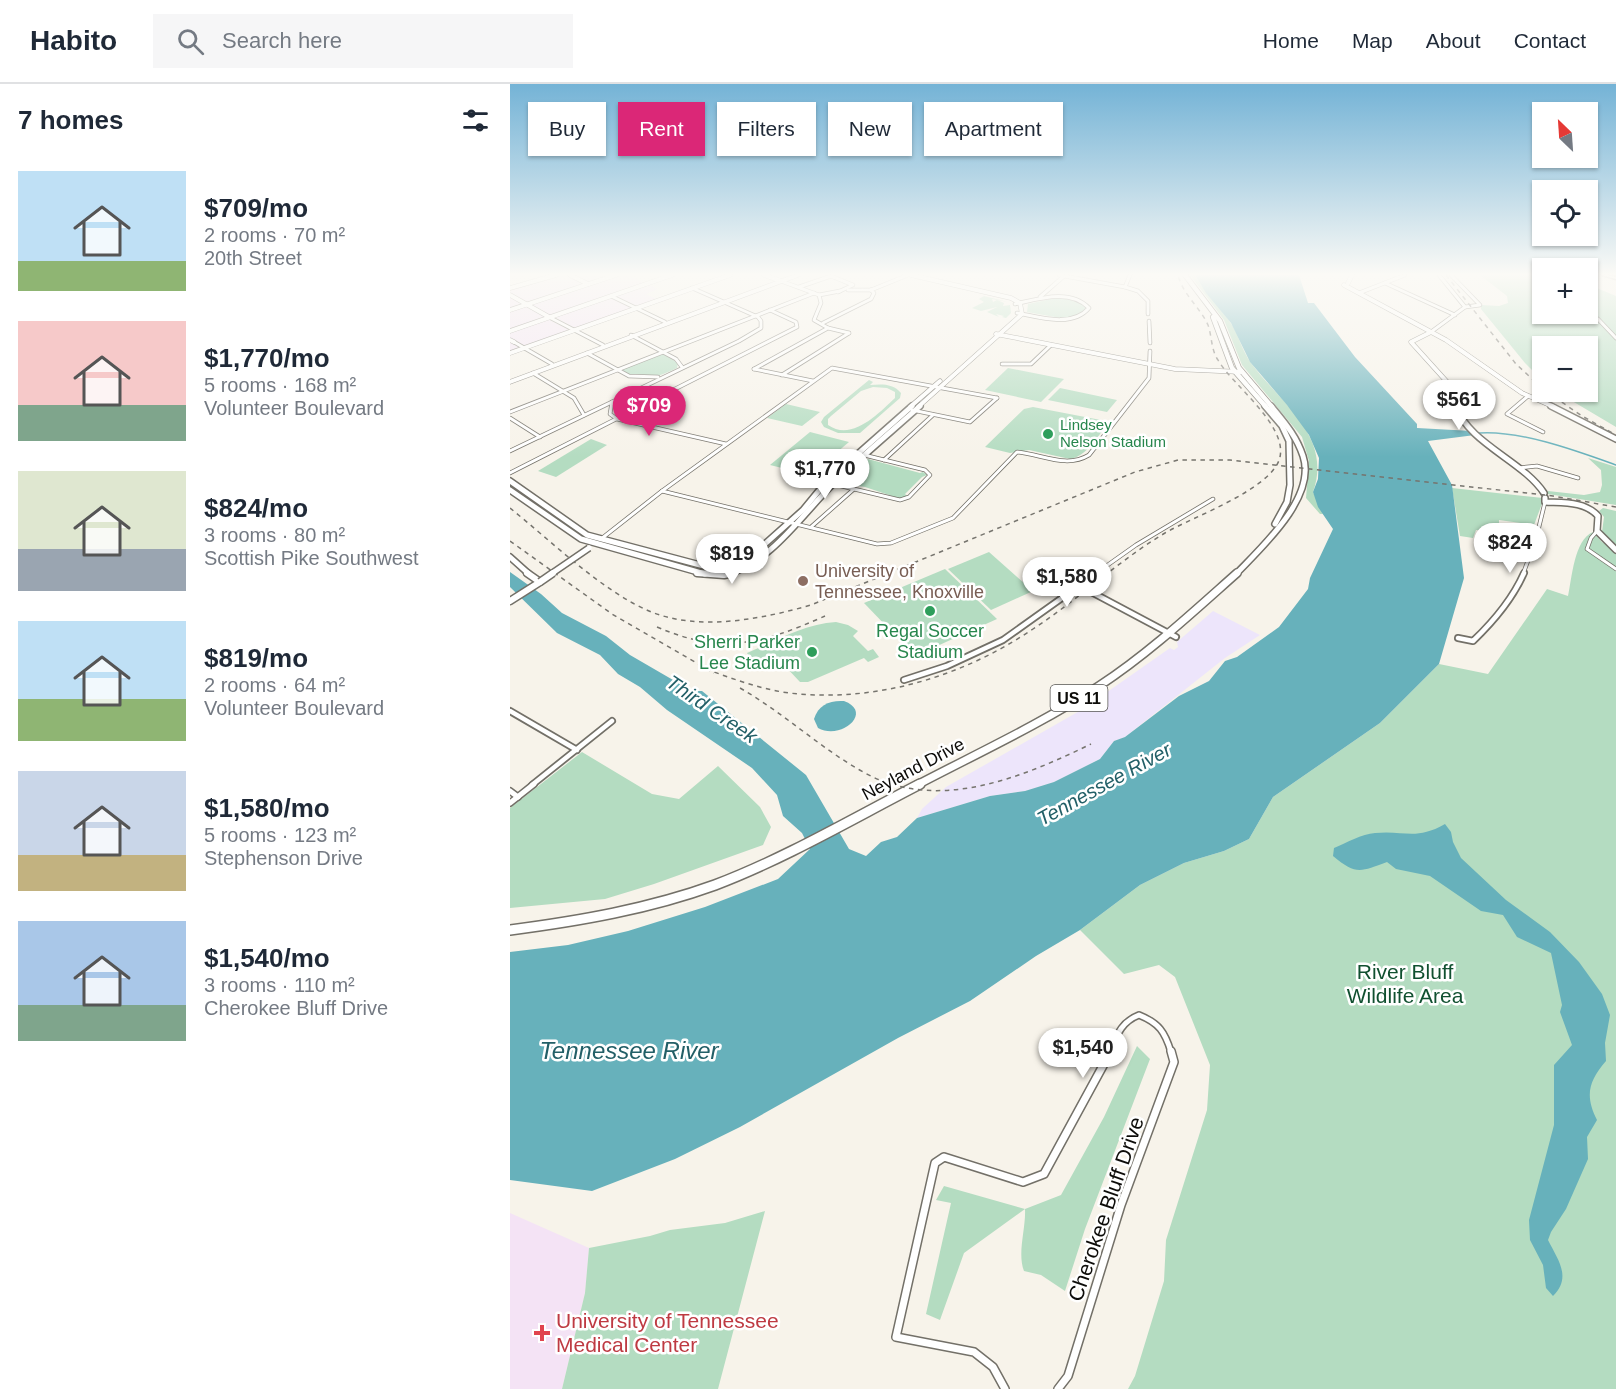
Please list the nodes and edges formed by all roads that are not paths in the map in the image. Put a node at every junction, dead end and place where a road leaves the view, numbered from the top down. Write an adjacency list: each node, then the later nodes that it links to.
1 (558, 336): 20 (street)
2 (585, 336): 18 (street)
3 (630, 336): 18 (street)
4 (634, 336): 21 (street)
5 (701, 336): 21 (street)
6 (747, 336): 28 (street)
7 (780, 336): 45 (street)
8 (814, 336): 32 (street)
9 (844, 336): 32 (street)
10 (994, 336): 36 (street)
11 (999, 336): 19 (street)
12 (1150, 336): 17 (street)
13 (1221, 336): 30 (main road, Neyland Drive / US 11)
14 (1423, 336): 53 (street)
15 (1437, 336): 38 (street)
16 (512, 341): 20 (street)
17 (1150, 343)
18 (604, 346): 24 (street); 26 (street)
19 (1050, 346): 25 (street); 27 (street)
20 (525, 348): 23 (street); 26 (street)
21 (663, 351): 28 (street); 29 (street)
22 (1150, 351): 27 (street)
23 (510, 353)
24 (587, 353): 26 (street); 29 (street)
25 (1002, 364)
26 (553, 365): 31 (street); 34 (street)
27 (1151, 365): 30 (street); 65 (street)
28 (682, 368): 33 (street)
29 (616, 370): 33 (street); 37 (street)
30 (1238, 372): 66 (main road, Neyland Drive / US 11); 66 (main road, Neyland Drive / US 11)
31 (533, 373): 34 (street); 37 (street)
32 (782, 375): 35 (street)
33 (666, 376): 39 (street)
34 (510, 381)
35 (813, 381): 36 (street); 49 (street)
36 (937, 387): 40 (street); 42 (street)
37 (562, 392): 41 (street); 43 (street)
38 (1528, 396): 46 (street); 48 (street)
39 (612, 402): 43 (street); 45 (street)
40 (911, 410): 42 (street); 51 (street); 63 (street)
41 (510, 412)
42 (933, 415): 52 (street)
43 (584, 416): 47 (street)
44 (510, 418): 47 (street)
45 (617, 419): 49 (street); 54 (street)
46 (1543, 432)
47 (540, 437): 50 (street)
48 (1616, 439)
49 (726, 444): 60 (street)
50 (510, 451)
51 (864, 455): 52 (street); 57 (street)
52 (884, 460): 58 (street)
53 (1518, 468): 55 (street); 61 (street)
54 (510, 473)
55 (1578, 478)
56 (510, 481): 68 (street)
57 (833, 484): 58 (street); 64 (street)
58 (854, 489): 65 (street)
59 (510, 490): 69 (street)
60 (663, 491): 63 (street); 68 (street)
61 (1545, 497): 67 (street); 79 (street)
62 (1213, 499): 75 (street)
63 (789, 522): 64 (street); 73 (street)
64 (797, 524): 65 (street); 73 (street)
65 (811, 527)
66 (1275, 529): 77 (main road, Neyland Drive / US 11)
67 (1597, 531): 70 (street); 72 (street)
68 (600, 539): 69 (street); 73 (street)
69 (592, 546): 73 (street); 74 (street, bridge)
70 (1616, 550)
71 (510, 557): 74 (street)
72 (1616, 569)
73 (724, 572)
74 (540, 582): 76 (street)
75 (1080, 586): 77 (street); 80 (street)
76 (510, 601)
77 (1167, 632): 78 (street); 87 (main road, Neyland Drive / US 11)
78 (1176, 637)
79 (1458, 638)
80 (904, 680)
81 (510, 711): 83 (street)
82 (612, 721): 83 (street)
83 (576, 750): 85 (street)
84 (510, 791): 85 (street)
85 (519, 797): 86 (street)
86 (510, 803)
87 (510, 930)
88 (1005, 1389): 89 (street, Cherokee Bluff Drive)
89 (1058, 1389)

